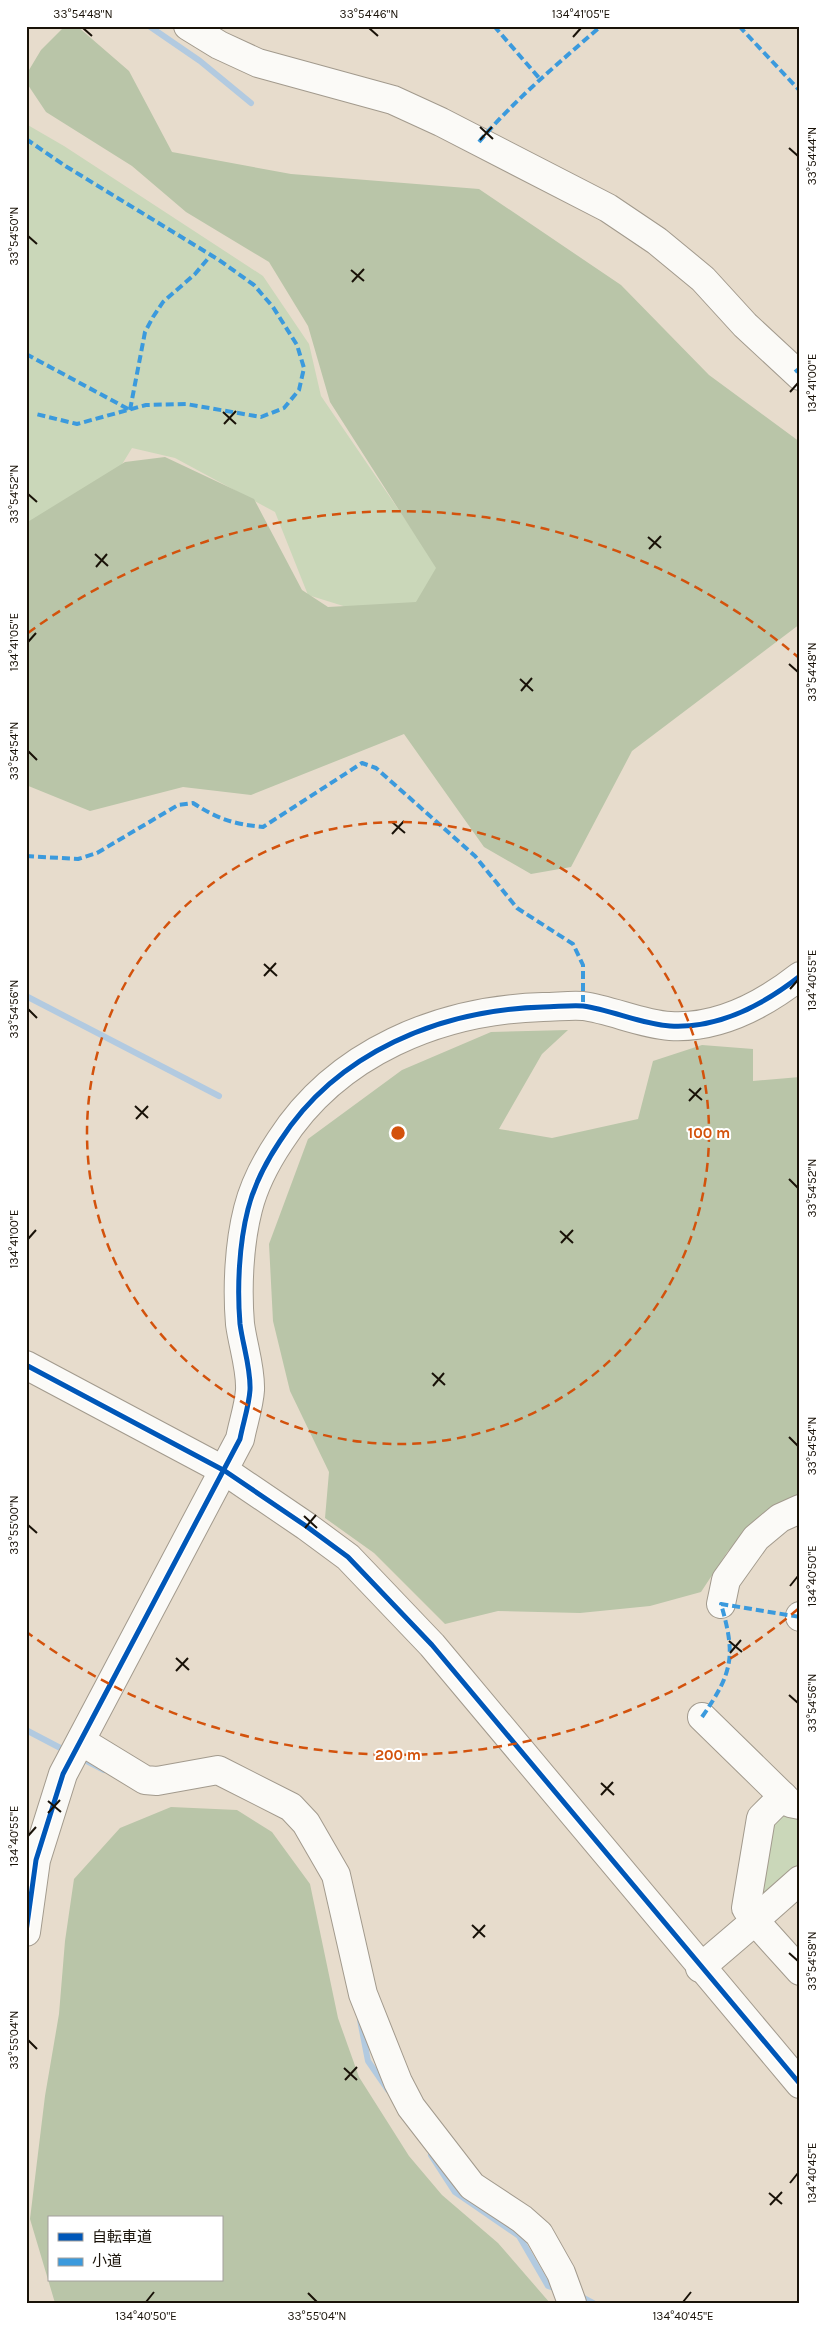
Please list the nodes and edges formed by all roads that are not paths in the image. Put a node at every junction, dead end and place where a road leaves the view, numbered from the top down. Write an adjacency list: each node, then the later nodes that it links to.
1 (188, 26): 2 (street)
2 (800, 376)
3 (800, 976): 5 (street)
4 (26, 1365): 5 (street)
5 (224, 1471): 9 (street); 14 (street)
6 (800, 1509): 7 (street)
7 (721, 1604)
8 (702, 1717): 10 (street)
9 (76, 1751): 13 (street); 17 (street)
10 (791, 1801): 12 (street)
11 (800, 1880): 12 (street)
12 (760, 1916): 14 (street); 15 (street)
13 (26, 1932)
14 (700, 1968): 16 (street)
15 (800, 1971)
16 (800, 2084)
17 (572, 2303)

